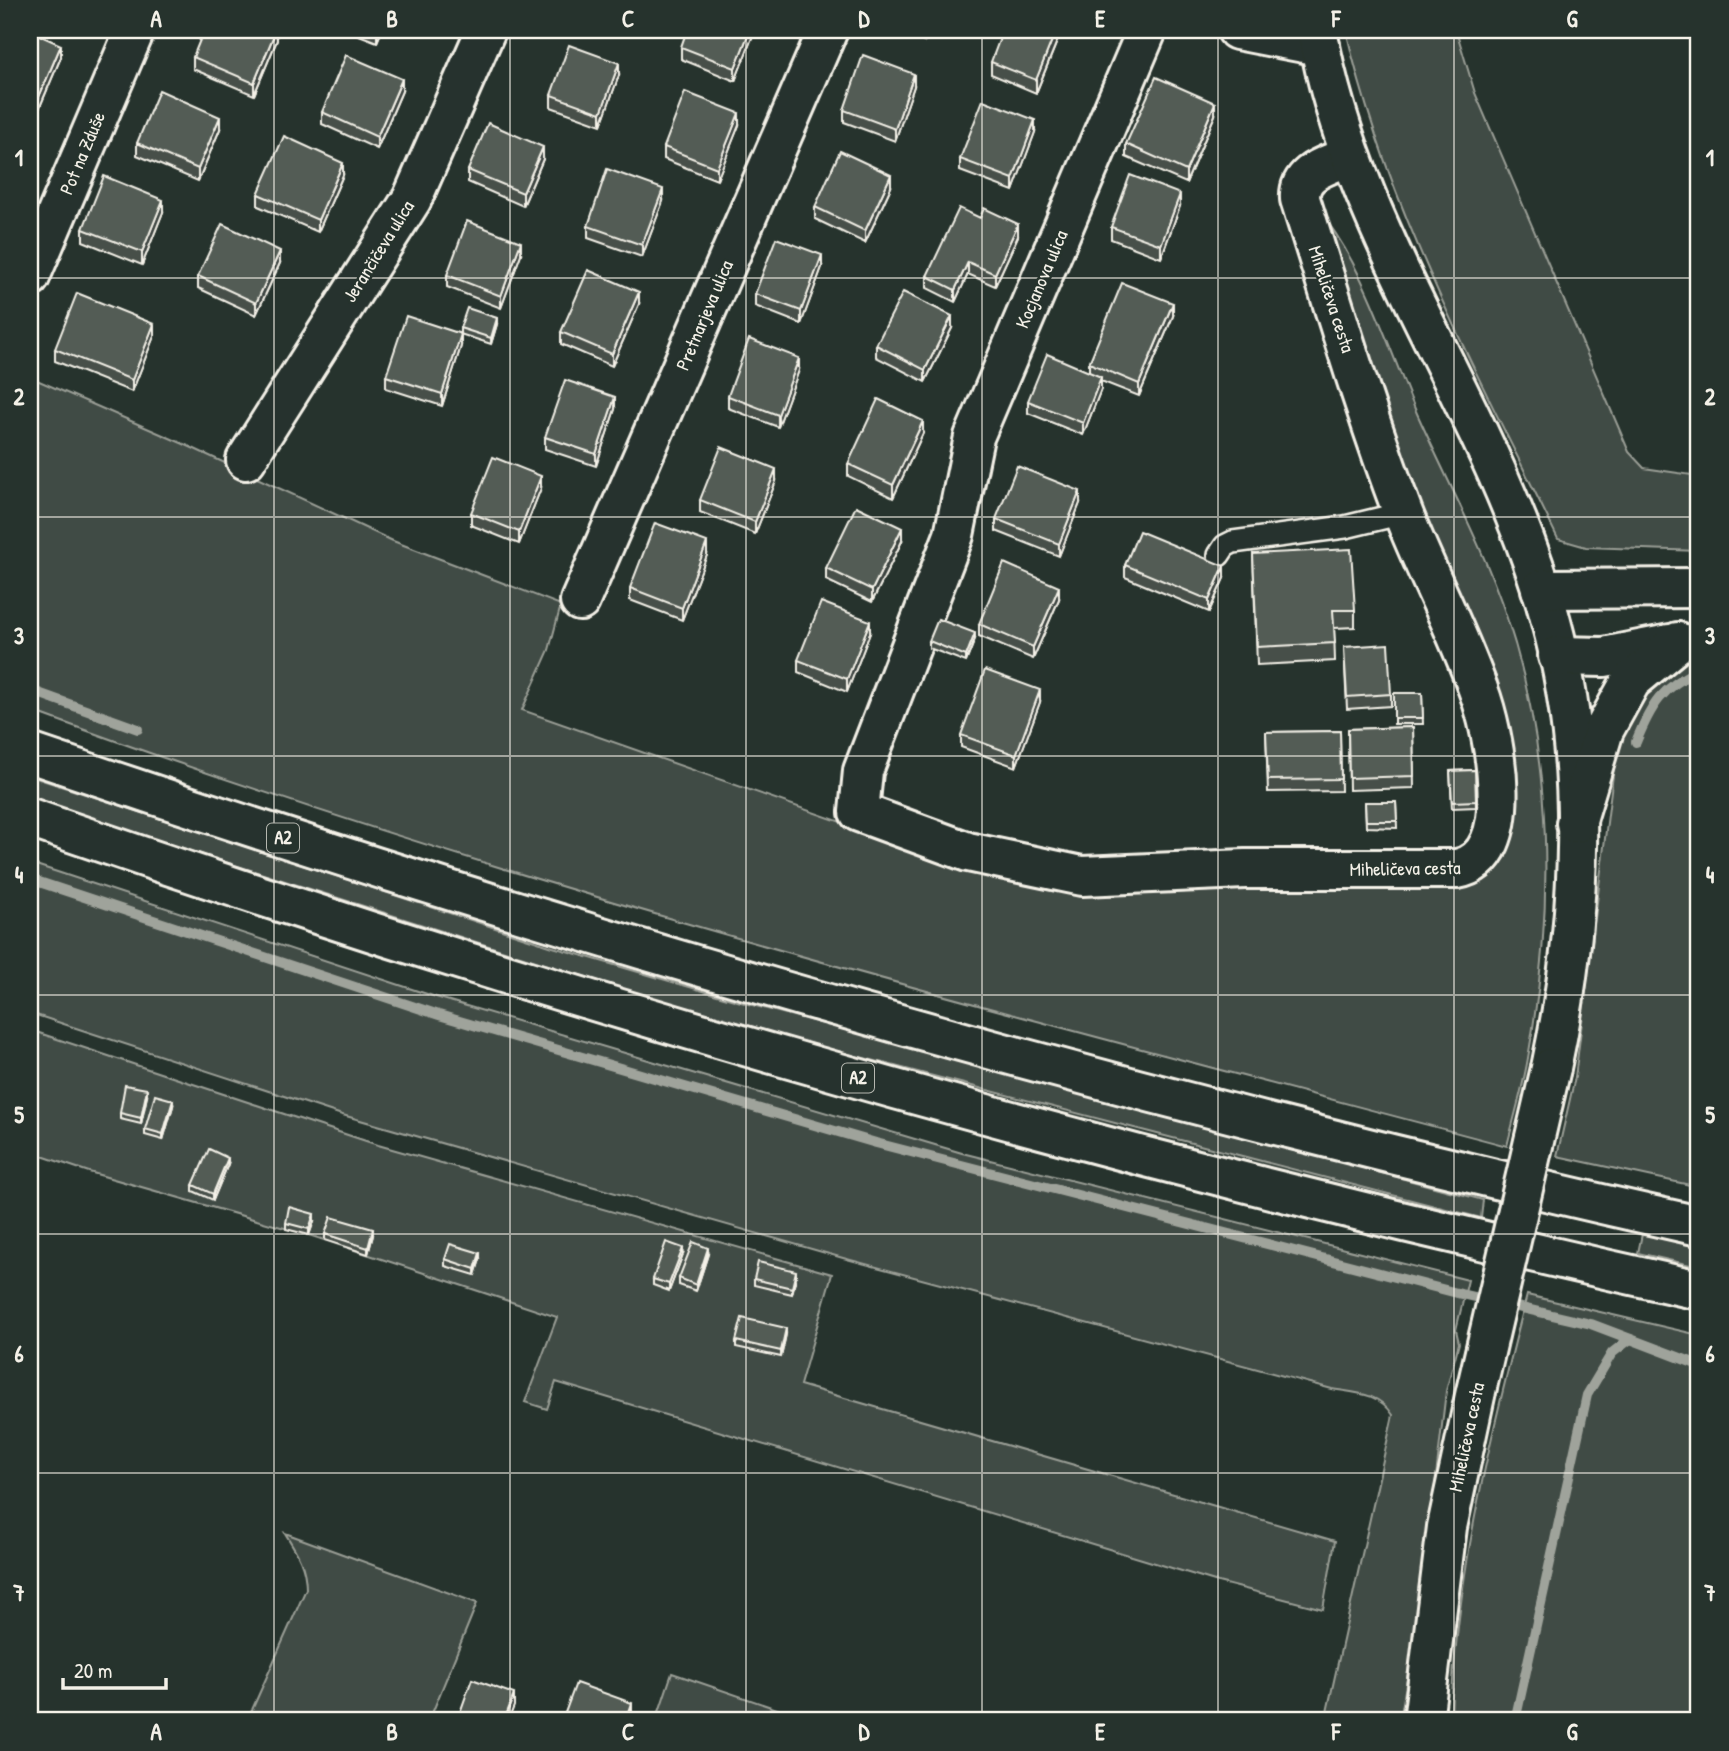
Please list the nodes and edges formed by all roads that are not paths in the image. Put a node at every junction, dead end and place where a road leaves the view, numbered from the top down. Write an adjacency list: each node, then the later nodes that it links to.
1 (135, 30): 8 (main road, Pot na Zduše)
2 (486, 30): 9 (main road, Jerančičeva ulica)
3 (828, 30): 15 (main road, Pretnarjeva ulica)
4 (1147, 30): 11 (main road, Kocjanova ulica)
5 (1237, 30): 6 (main road)
6 (1319, 38): 7 (main road, Miheličeva cesta)
7 (1349, 156): 10 (main road, Miheličeva cesta); 14 (main road, Miheličeva cesta)
8 (30, 277)
9 (246, 460)
10 (1403, 513): 11 (main road, Miheličeva cesta); 12 (lane)
11 (954, 535)
12 (1219, 555)
13 (1699, 588): 14 (main road)
14 (1541, 589): 17 (main road, Miheličeva cesta)
15 (580, 601)
16 (1689, 639): 17 (main road); 20 (main road)
17 (1558, 656): 20 (main road, Miheličeva cesta)
18 (30, 753): 21 (main road, A2)
19 (30, 818): 22 (main road, A2)
20 (1576, 823): 23 (main road, Miheličeva cesta, bridge)
21 (1699, 1226)
22 (1699, 1290)
23 (1423, 1721)

